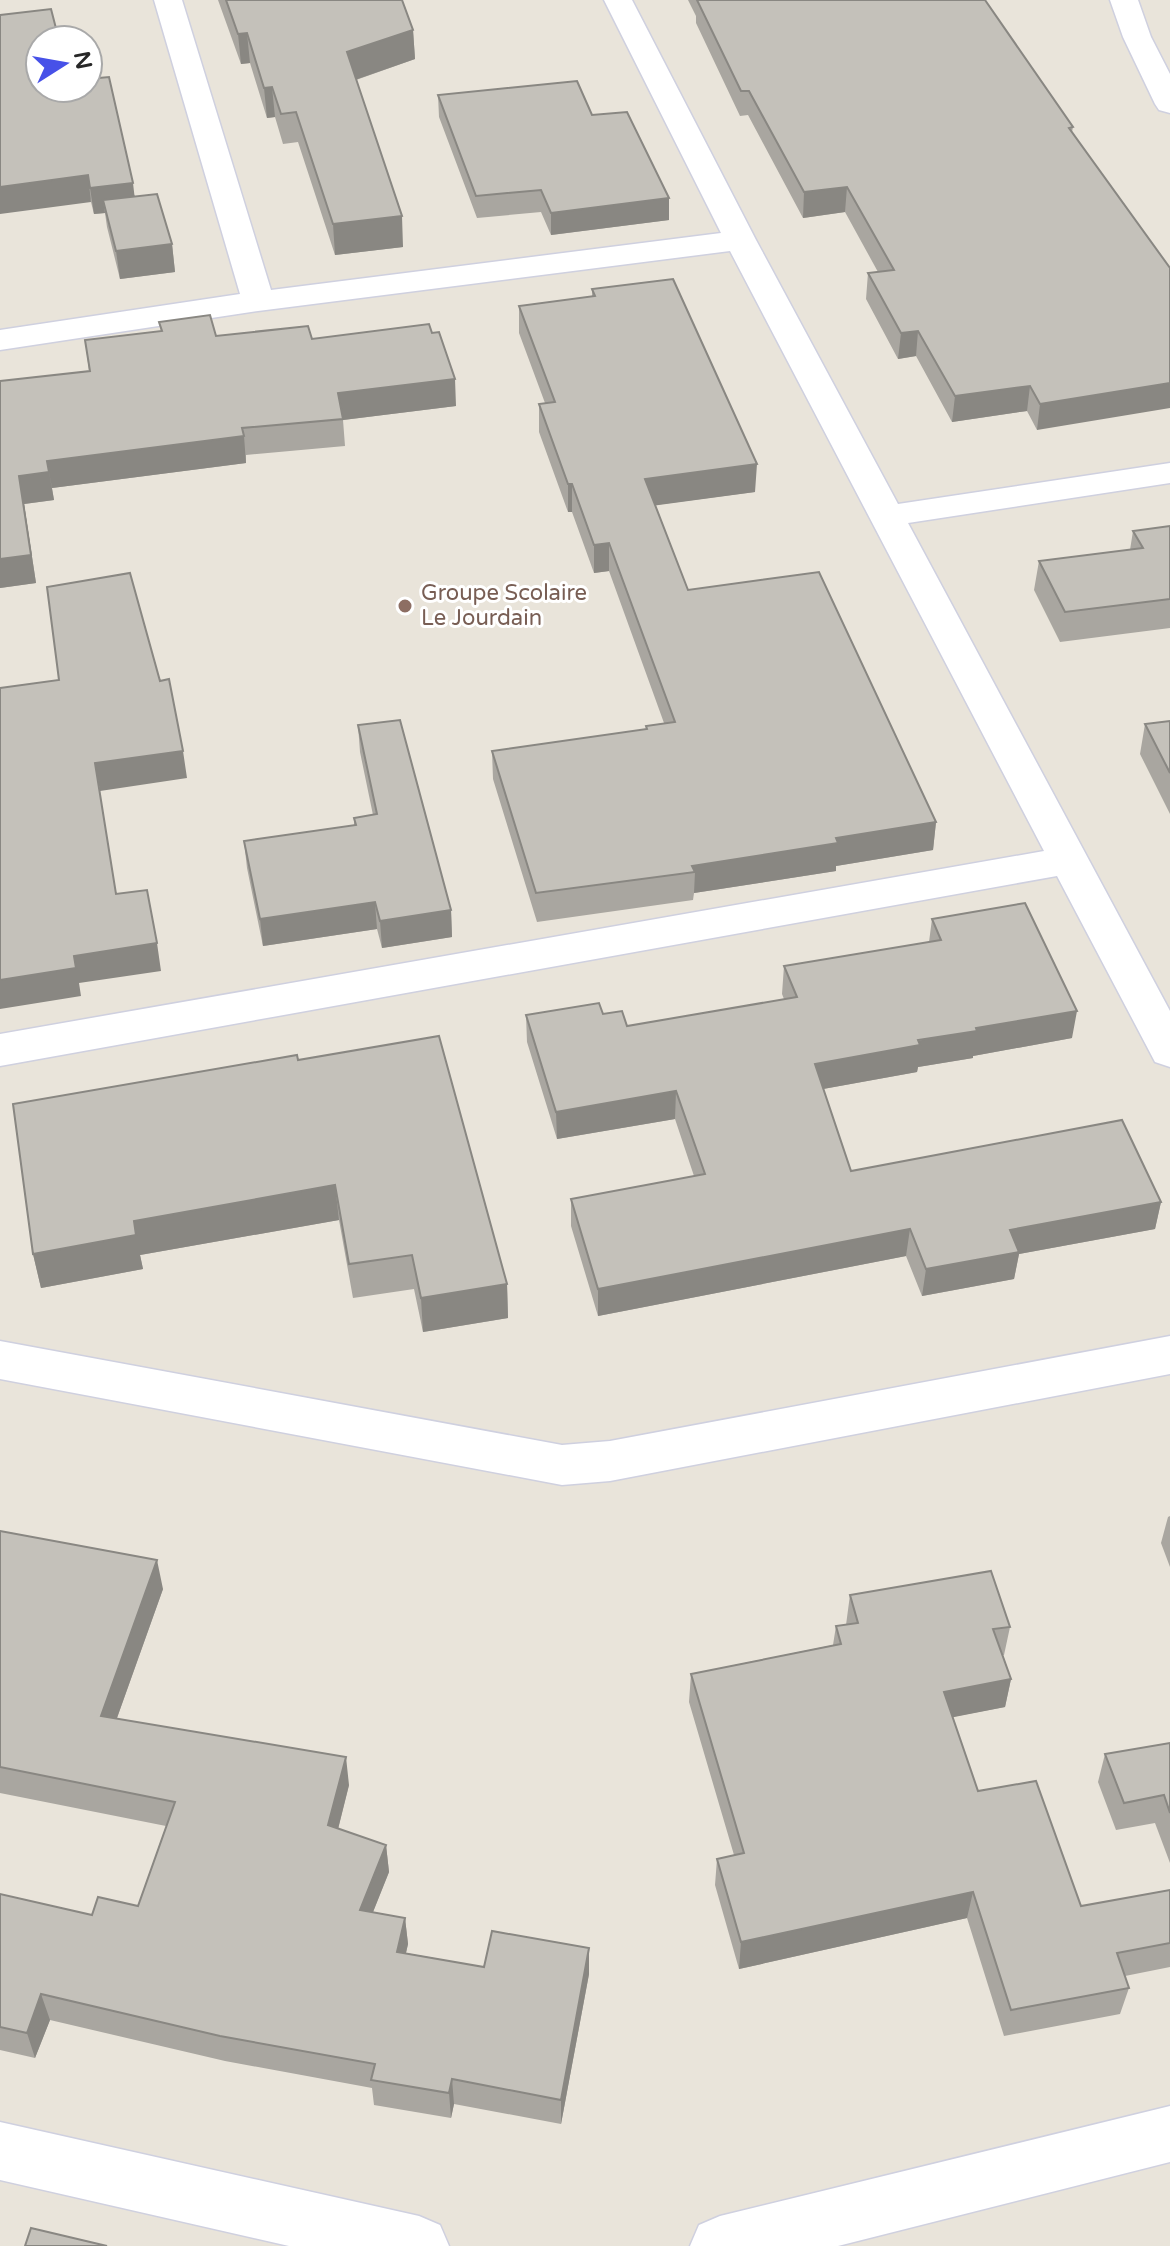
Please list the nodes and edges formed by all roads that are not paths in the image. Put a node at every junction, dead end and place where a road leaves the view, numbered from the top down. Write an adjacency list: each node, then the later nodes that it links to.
1 (168, 0): 6 (street)
2 (618, 0): 5 (street)
3 (1124, 0): 4 (street)
4 (1170, 104)
5 (740, 240): 6 (street); 9 (street)
6 (258, 301): 7 (street)
7 (0, 340)
8 (1170, 473): 9 (street)
9 (887, 516): 10 (street)
10 (1069, 860): 11 (street); 12 (street)
11 (0, 1050)
12 (1170, 1051)
13 (1170, 1355): 14 (street)
14 (0, 1360)
15 (1170, 2134): 18 (street)
16 (0, 2151): 17 (street)
17 (419, 2246)
18 (720, 2246)

